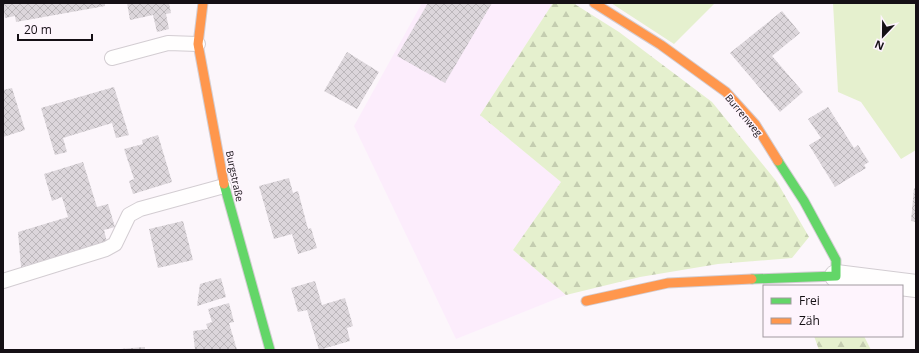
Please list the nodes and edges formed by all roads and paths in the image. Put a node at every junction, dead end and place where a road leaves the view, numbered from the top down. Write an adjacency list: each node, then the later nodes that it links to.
1 (203, 3): 3 (street, Burgstraße)
2 (594, 3): 6 (street, Burrenweg)
3 (198, 44): 4 (lane); 5 (street, Burgstraße)
4 (112, 58)
5 (224, 186): 7 (lane); 10 (street, Burgstraße)
6 (836, 276): 8 (street); 9 (street)
7 (3, 281)
8 (916, 286)
9 (586, 301)
10 (270, 350)

